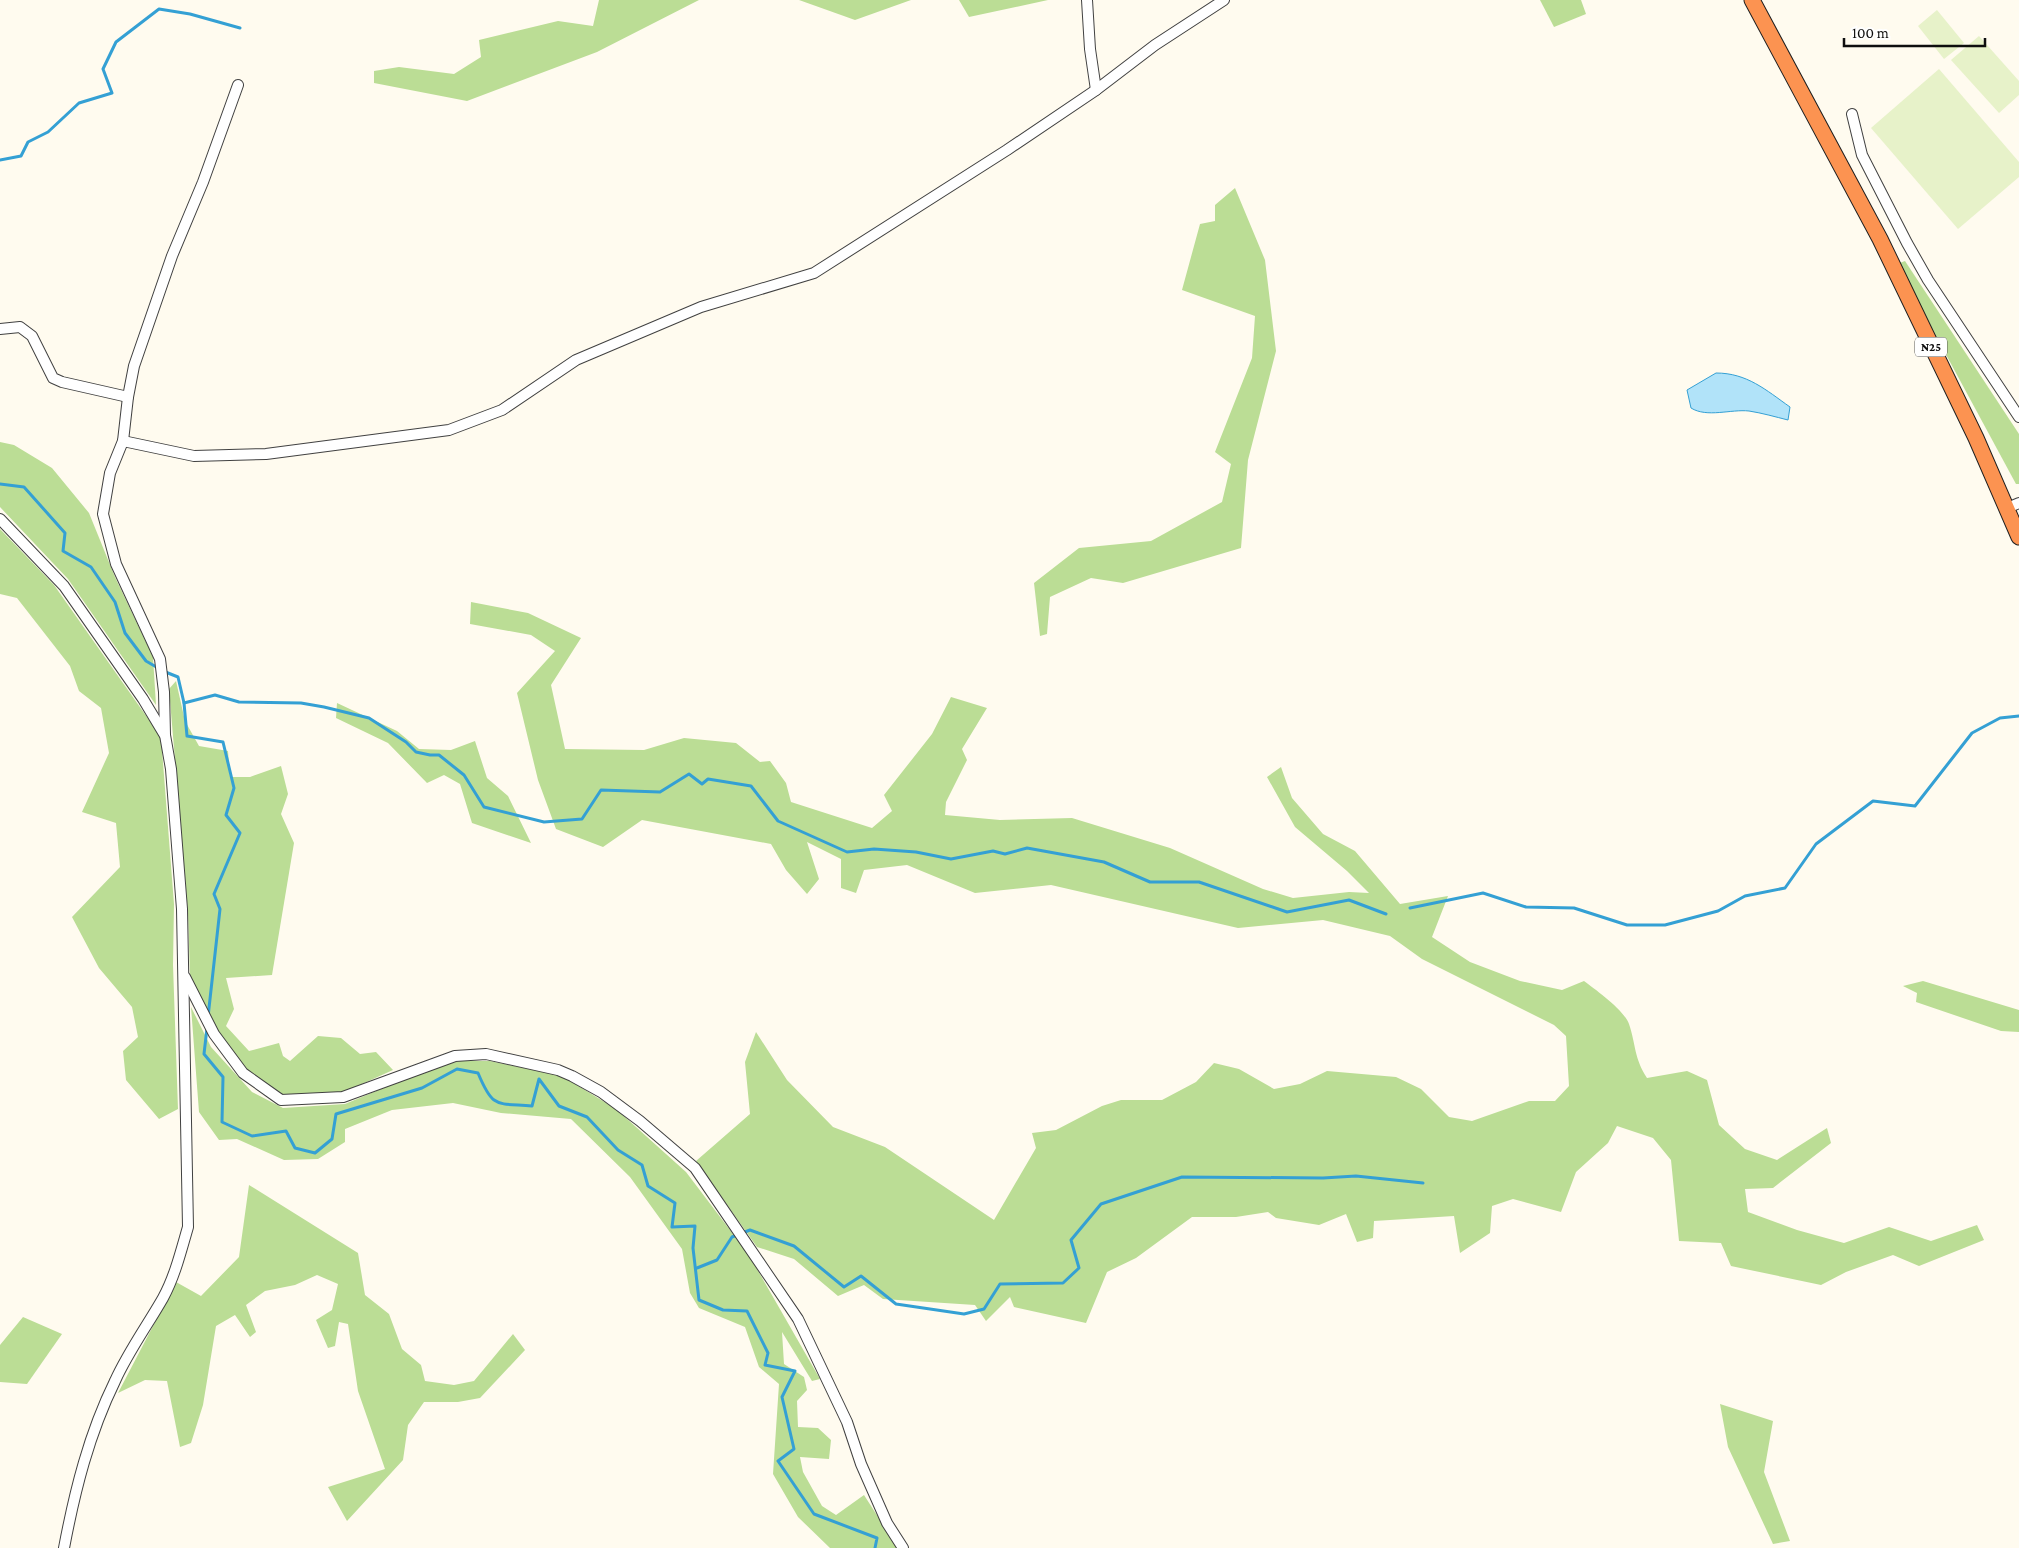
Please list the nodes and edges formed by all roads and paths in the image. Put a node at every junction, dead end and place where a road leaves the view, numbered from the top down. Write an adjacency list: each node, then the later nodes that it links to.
1 (1087, 0): 5 (street)
2 (1224, 0): 5 (street)
3 (1752, 0): 11 (highway, N25)
4 (238, 85): 8 (street)
5 (1096, 90): 10 (street)
6 (1852, 114): 9 (street)
7 (0, 329): 8 (street)
8 (128, 397): 10 (street)
9 (2019, 418)
10 (123, 441): 14 (street)
11 (2013, 506): 13 (highway, N25)
12 (0, 519): 14 (street)
13 (2019, 537)
14 (165, 735): 15 (street)
15 (184, 973): 16 (street); 17 (street)
16 (64, 1548)
17 (903, 1548)

